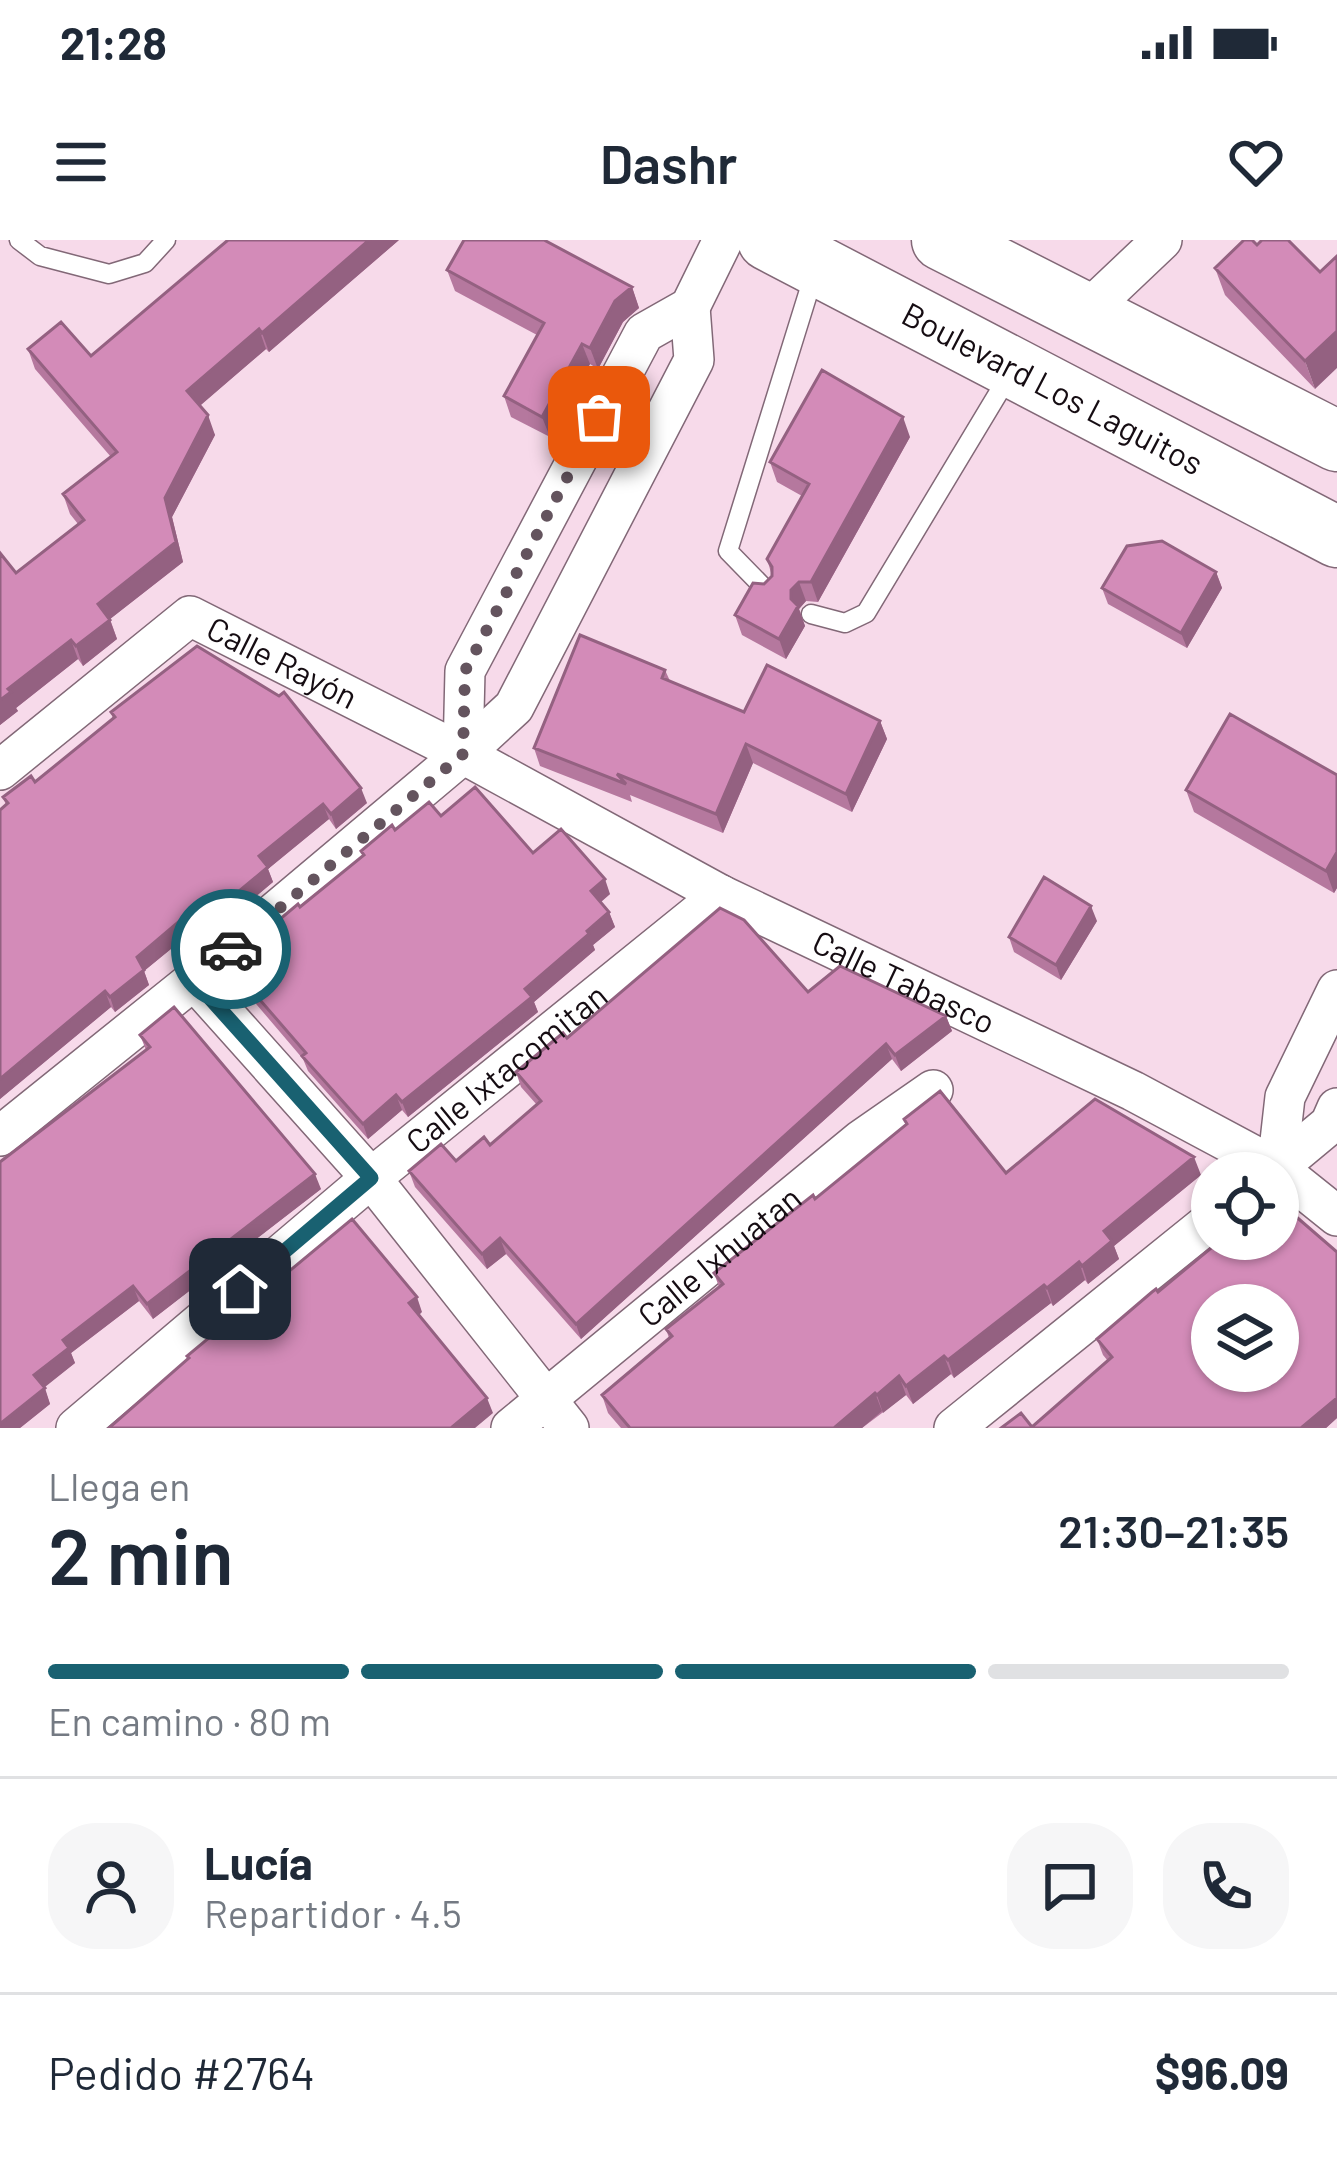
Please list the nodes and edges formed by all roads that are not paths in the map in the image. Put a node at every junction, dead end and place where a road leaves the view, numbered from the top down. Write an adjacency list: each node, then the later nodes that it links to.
1 (19, 240): 2 (lane)
2 (166, 240)
3 (723, 240): 7 (street)
4 (942, 240): 8 (main road)
5 (1162, 240): 8 (street)
6 (803, 249): 9 (main road, Boulevard Los Laguitos); 12 (lane)
7 (690, 307): 14 (street); 14 (street)
8 (1085, 314): 10 (main road)
9 (1013, 368): 11 (main road, Boulevard Los Laguitos); 13 (lane)
10 (1337, 442)
11 (1337, 537)
12 (767, 591)
13 (811, 614)
14 (463, 754): 15 (street, Calle Rayón); 16 (street, Calle Tabasco); 17 (street)
15 (0, 770)
16 (721, 895): 22 (street, Calle Tabasco); 25 (street, Calle Ixtacomitan)
17 (194, 980): 21 (street); 25 (street)
18 (1337, 990): 23 (street)
19 (934, 1090): 29 (street, Calle Ixhuatan)
20 (1337, 1108): 24 (street)
21 (0, 1136)
22 (1242, 1152)
23 (1277, 1152)
24 (1296, 1152)
25 (371, 1178): 29 (street); 30 (street, Calle Ixtacomitan)
26 (1299, 1188): 27 (street, Calle Tabasco)
27 (1337, 1216)
28 (1191, 1237): 32 (street)
29 (558, 1413): 31 (street, Calle Ixhuatan)
30 (76, 1428)
31 (511, 1428)
32 (954, 1428)

